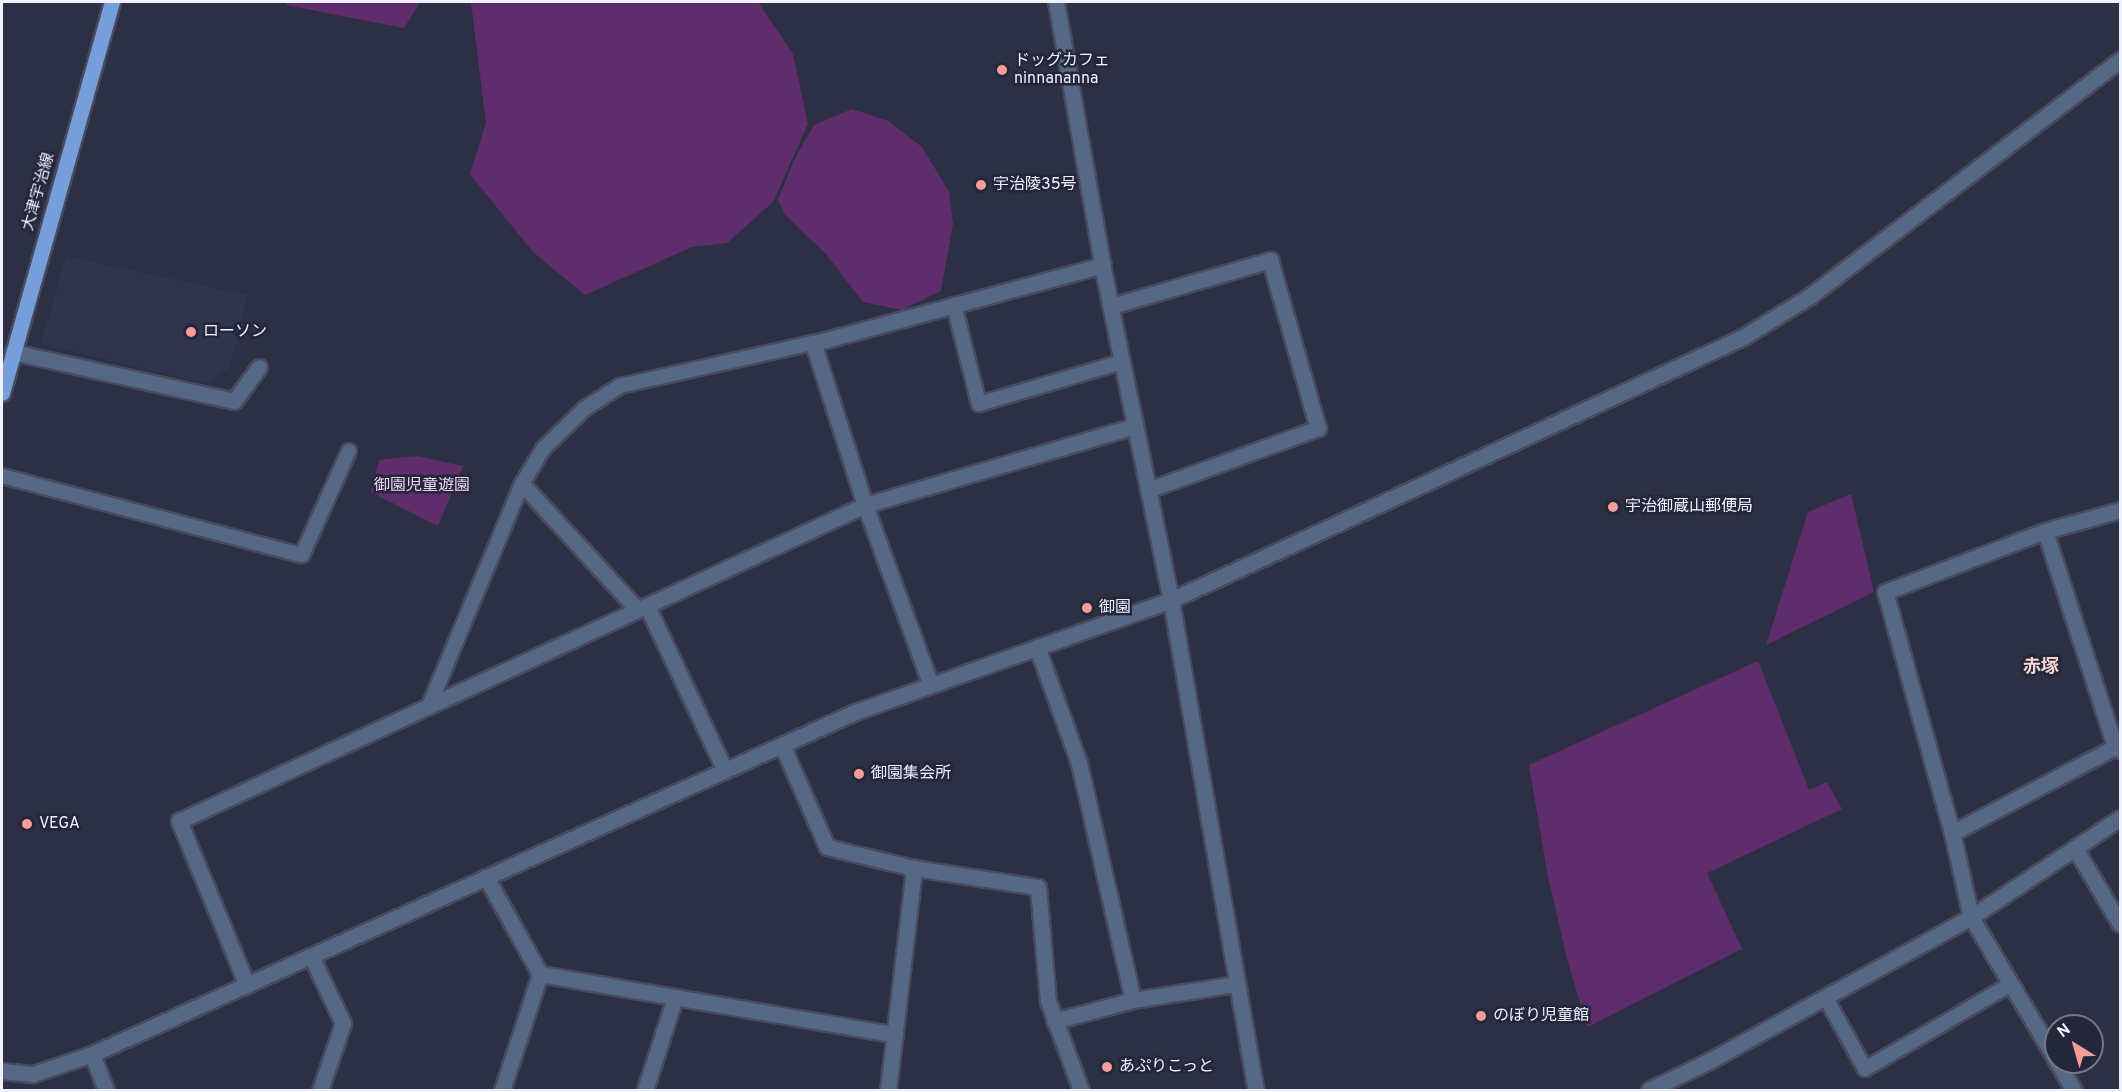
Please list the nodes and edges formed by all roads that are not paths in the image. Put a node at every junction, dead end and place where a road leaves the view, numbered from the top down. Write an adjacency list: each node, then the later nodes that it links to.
1 (112, 2): 8 (main road, 大津宇治線)
2 (1056, 2): 4 (street)
3 (2121, 60): 20 (street)
4 (1103, 265): 5 (street); 6 (street)
5 (954, 305): 7 (street); 9 (lane)
6 (1111, 306): 9 (street); 16 (street)
7 (813, 343): 15 (lane); 17 (street)
8 (13, 352): 10 (street); 11 (main road, 大津宇治線)
9 (1122, 362): 12 (street)
10 (259, 367)
11 (2, 393)
12 (1135, 426): 16 (street); 17 (street)
13 (349, 451): 14 (lane)
14 (2, 476)
15 (522, 484): 21 (street); 24 (lane)
16 (1148, 490): 20 (street)
17 (865, 505): 21 (street); 23 (street)
18 (2121, 510): 19 (street)
19 (2045, 531): 26 (street); 29 (street)
20 (1171, 600): 22 (street); 37 (street)
21 (643, 608): 24 (street); 27 (street)
22 (1037, 647): 23 (street); 42 (street)
23 (931, 685): 25 (street)
24 (429, 706): 39 (street)
25 (782, 745): 27 (street); 31 (street)
26 (2118, 749): 29 (street)
27 (725, 770): 32 (street)
28 (2121, 818): 30 (street)
29 (1952, 833): 33 (street)
30 (2075, 848): 33 (street); 34 (street)
31 (914, 868): 43 (street); 44 (street)
32 (486, 877): 35 (street); 36 (street)
33 (1971, 917): 38 (street); 41 (street)
34 (2121, 924)
35 (311, 956): 39 (street); 50 (street)
36 (540, 974): 40 (street); 51 (street)
37 (1236, 984): 42 (street); 55 (street)
38 (2011, 984): 41 (lane); 45 (street)
39 (247, 985): 46 (street)
40 (675, 997): 44 (street); 52 (street)
41 (1826, 998): 56 (street)
42 (1132, 1000): 43 (street)
43 (1054, 1021): 54 (street)
44 (895, 1035): 53 (street)
45 (2044, 1039)
46 (92, 1054): 47 (street); 49 (street)
47 (2, 1071)
48 (2065, 1074): 57 (street)
49 (106, 1090)
50 (320, 1090)
51 (502, 1090)
52 (645, 1090)
53 (888, 1090)
54 (1081, 1090)
55 (1256, 1090)
56 (1649, 1090)
57 (2074, 1090)

